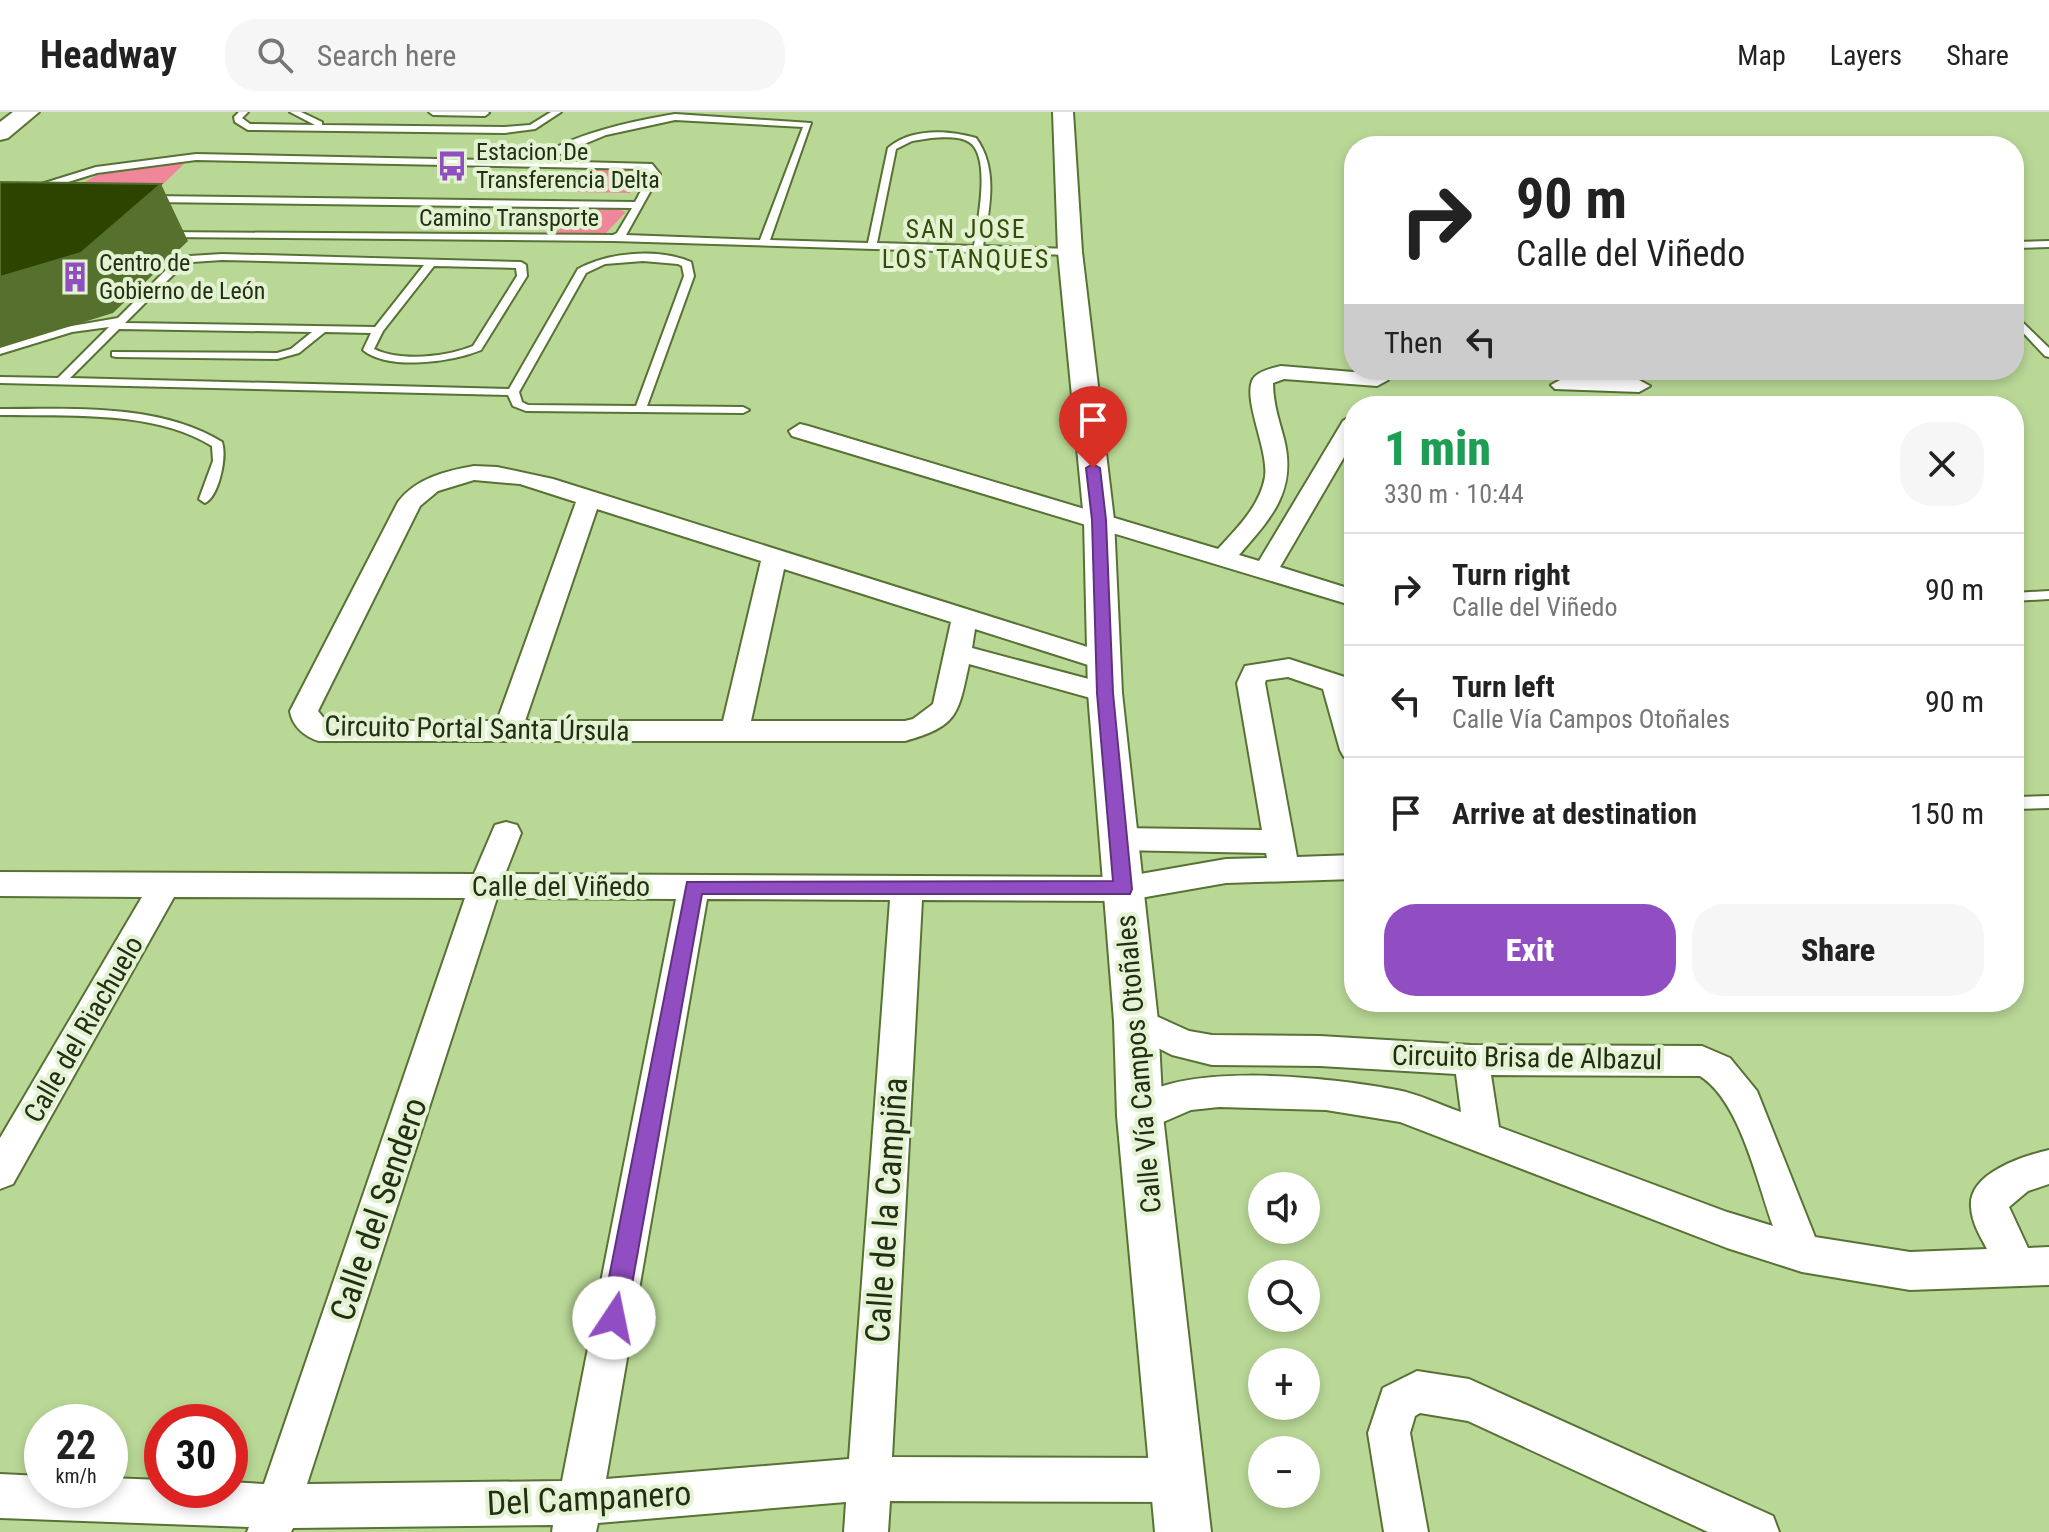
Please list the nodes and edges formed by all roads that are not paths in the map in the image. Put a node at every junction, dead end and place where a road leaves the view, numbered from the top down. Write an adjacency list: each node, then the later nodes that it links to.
1 (28, 112): 9 (main road)
2 (244, 112): 8 (lane)
3 (294, 112): 8 (lane)
4 (433, 112): 6 (lane)
5 (557, 112): 8 (lane)
6 (485, 113)
7 (1063, 114): 23 (street, Calle Vía Campos Otoñales)
8 (324, 126)
9 (0, 133)
10 (534, 162): 12 (lane, Camino Transporte); 15 (lane, Camino Transporte); 18 (lane)
11 (0, 188): 12 (lane, Camino Transporte)
12 (39, 188): 13 (lane)
13 (71, 189)
14 (137, 194): 15 (lane)
15 (640, 200): 17 (lane, Camino Transporte)
16 (160, 234): 17 (lane, Camino Transporte)
17 (614, 238): 18 (lane)
18 (764, 242): 20 (lane)
19 (2049, 244): 21 (lane)
20 (872, 245): 22 (lane); 22 (lane)
21 (2024, 245)
22 (978, 249): 23 (lane)
23 (1070, 252): 49 (street, Calle Vía Campos Otoñales)
24 (431, 263): 25 (lane); 28 (lane); 28 (lane)
25 (116, 323): 27 (lane); 31 (lane); 36 (lane)
26 (2024, 328): 30 (lane)
27 (321, 330): 28 (lane); 32 (lane)
28 (378, 330)
29 (2049, 330): 30 (lane)
30 (2029, 333): 33 (lane)
31 (0, 351)
32 (116, 354)
33 (2049, 354)
34 (1344, 374): 45 (street)
35 (0, 380): 36 (lane)
36 (62, 380): 38 (lane)
37 (1639, 386): 39 (street)
38 (513, 392): 40 (lane); 40 (lane)
39 (1564, 392)
40 (641, 407): 41 (lane)
41 (743, 410)
42 (0, 412): 47 (lane)
43 (800, 431): 49 (street)
44 (1344, 439): 46 (street)
45 (1279, 459): 46 (street); 51 (street)
46 (1326, 472): 52 (street)
47 (205, 499)
48 (589, 499): 50 (street, Circuito Portal Santa Úrsula); 60 (street); 60 (street, Circuito Portal Santa Úrsula)
49 (1099, 520): 51 (street); 58 (street, Calle Vía Campos Otoñales)
50 (774, 557): 56 (street, Circuito Portal Santa Úrsula); 61 (street)
51 (1224, 558): 52 (street)
52 (1265, 571): 53 (street)
53 (1344, 595)
54 (2049, 595): 55 (lane)
55 (2024, 596)
56 (965, 617): 57 (street, Circuito Portal Santa Úrsula); 58 (street, Circuito Portal Santa Úrsula)
57 (956, 652): 58 (street); 61 (street, Circuito Portal Santa Úrsula)
58 (1104, 677): 65 (street, Calle Vía Campos Otoñales)
59 (1344, 687): 66 (street)
60 (508, 731): 61 (street, Circuito Portal Santa Úrsula)
61 (735, 731)
62 (2049, 802): 63 (lane)
63 (2024, 803)
64 (506, 833): 70 (street, Calle del Sendero)
65 (1118, 839): 66 (street); 73 (street, Calle Vía Campos Otoñales)
66 (1282, 856): 67 (street); 73 (street, Calle del Viñedo)
67 (1344, 865)
68 (0, 884): 69 (street, Calle del Viñedo)
69 (165, 885): 70 (street, Calle del Viñedo); 81 (street, Calle del Riachuelo)
70 (485, 886): 71 (street, Calle del Viñedo); 88 (street, Calle del Sendero)
71 (694, 887): 72 (street, Calle del Viñedo); 87 (street)
72 (907, 888): 73 (street, Calle del Viñedo); 84 (street, Calle de la Campiña)
73 (1123, 889): 74 (street, Calle Vía Campos Otoñales)
74 (1136, 1021): 75 (street, Circuito Brisa de Albazul); 78 (street, Calle Vía Campos Otoñales)
75 (1320, 1051): 76 (street, Circuito Brisa de Albazul); 77 (street)
76 (1471, 1060): 79 (street); 82 (street, Circuito Brisa de Albazul)
77 (1326, 1094): 78 (street, Circuito Brisa de Albazul); 79 (street, Circuito Brisa de Albazul)
78 (1140, 1116): 85 (street, Calle Vía Campos Otoñales)
79 (1482, 1135): 82 (street, Circuito Brisa de Albazul)
80 (2049, 1167): 83 (street, Circuito Brisa de Albazul)
81 (0, 1172)
82 (1802, 1253): 83 (street, Circuito Brisa de Albazul)
83 (2034, 1266)
84 (868, 1479): 85 (street, Del Campanero); 87 (street, Del Campanero); 89 (street, Calle de la Campiña)
85 (1178, 1480): 90 (street, Calle Vía Campos Otoñales)
86 (0, 1496): 88 (street, Del Campanero)
87 (576, 1518): 88 (street, Del Campanero)
88 (273, 1519)
89 (866, 1532)
90 (1183, 1532)
91 (1406, 1532): 92 (street)
92 (1757, 1532)

